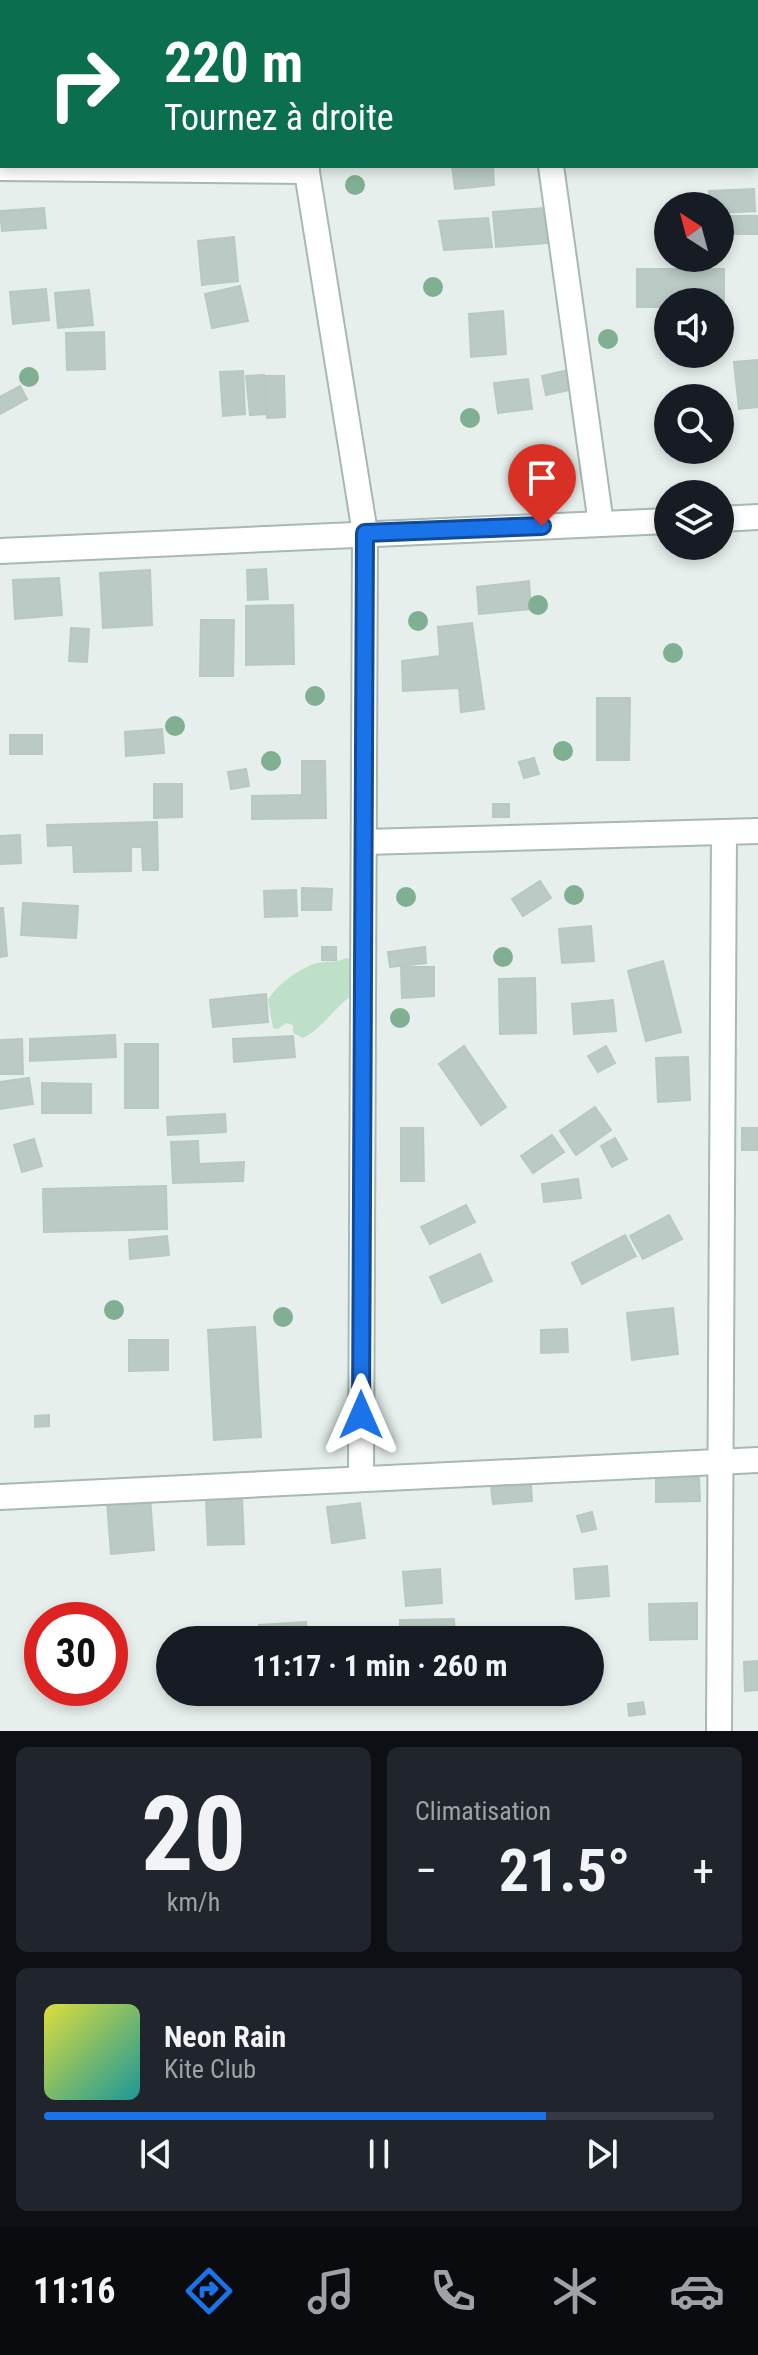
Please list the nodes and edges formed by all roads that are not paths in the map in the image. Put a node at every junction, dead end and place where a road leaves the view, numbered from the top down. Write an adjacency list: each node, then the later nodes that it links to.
1 (0, 168): 2 (street)
2 (306, 168): 8 (street)
3 (551, 168): 7 (street)
4 (758, 517): 5 (street)
5 (734, 518)
6 (654, 522): 7 (street)
7 (601, 524): 8 (street)
8 (365, 533): 9 (street); 12 (street)
9 (0, 551)
10 (758, 831): 11 (street)
11 (724, 832): 12 (street); 14 (street)
12 (364, 842): 15 (street)
13 (758, 1460): 14 (street)
14 (721, 1462): 15 (street); 17 (street)
15 (361, 1479): 16 (street)
16 (0, 1497)
17 (719, 1731)

